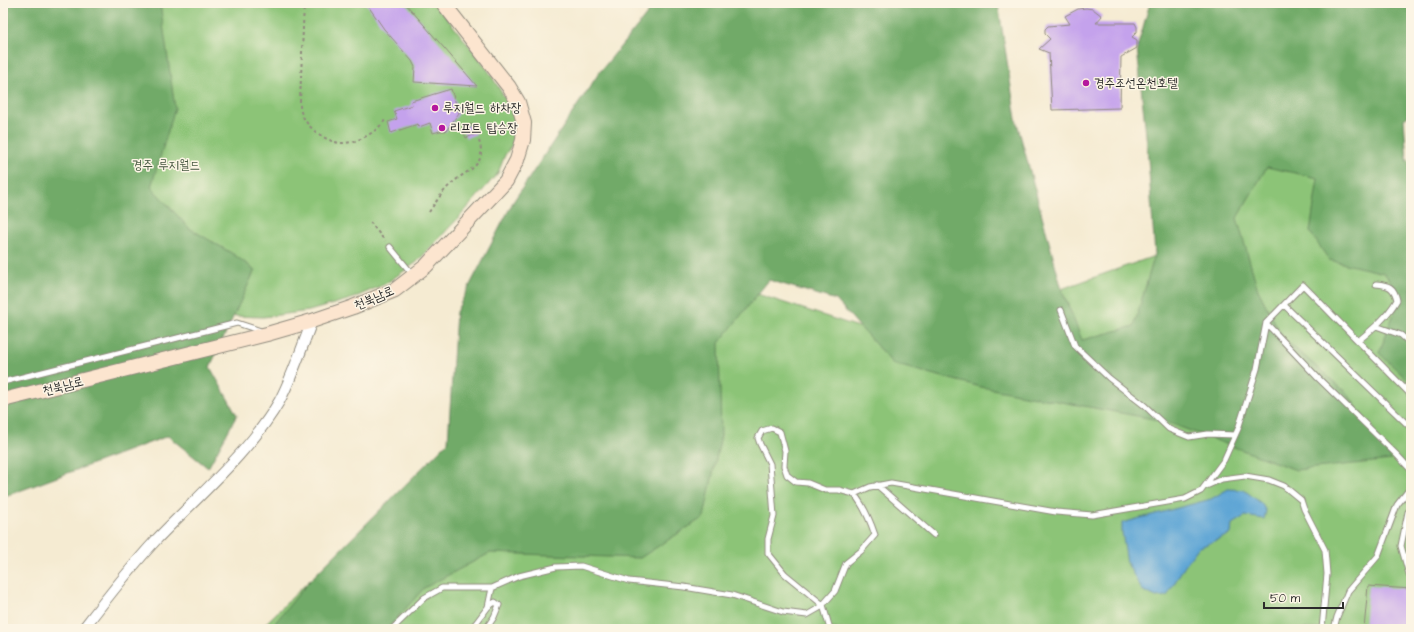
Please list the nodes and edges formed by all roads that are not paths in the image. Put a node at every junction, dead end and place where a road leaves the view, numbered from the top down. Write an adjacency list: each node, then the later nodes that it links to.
1 (443, 3): 3 (main road, 천북남로)
2 (390, 247): 3 (lane)
3 (414, 276): 7 (main road, 천북남로)
4 (1376, 284): 9 (lane)
5 (1284, 305): 8 (lane); 11 (lane); 16 (lane)
6 (1061, 310): 17 (lane)
7 (312, 321): 10 (main road, 천북남로); 29 (street)
8 (1266, 322): 17 (lane); 18 (lane)
9 (1376, 326): 11 (lane); 12 (lane)
10 (267, 334): 13 (lane); 15 (main road, 천북남로)
11 (1358, 341): 14 (lane)
12 (1411, 344)
13 (3, 382)
14 (1411, 395)
15 (4, 401)
16 (1411, 428)
17 (1235, 435): 21 (lane)
18 (1411, 470)
19 (877, 486): 21 (lane); 22 (lane); 24 (lane)
20 (1411, 486): 35 (lane)
21 (1204, 488): 34 (lane)
22 (854, 494): 27 (lane); 27 (lane)
23 (1411, 510): 25 (lane)
24 (934, 535)
25 (1411, 574)
26 (492, 588): 27 (lane); 28 (lane); 30 (lane)
27 (823, 604): 33 (lane)
28 (488, 607): 31 (lane); 32 (lane)
29 (83, 629)
30 (392, 629)
31 (470, 629)
32 (486, 629)
33 (830, 629)
34 (1322, 629)
35 (1334, 629)

